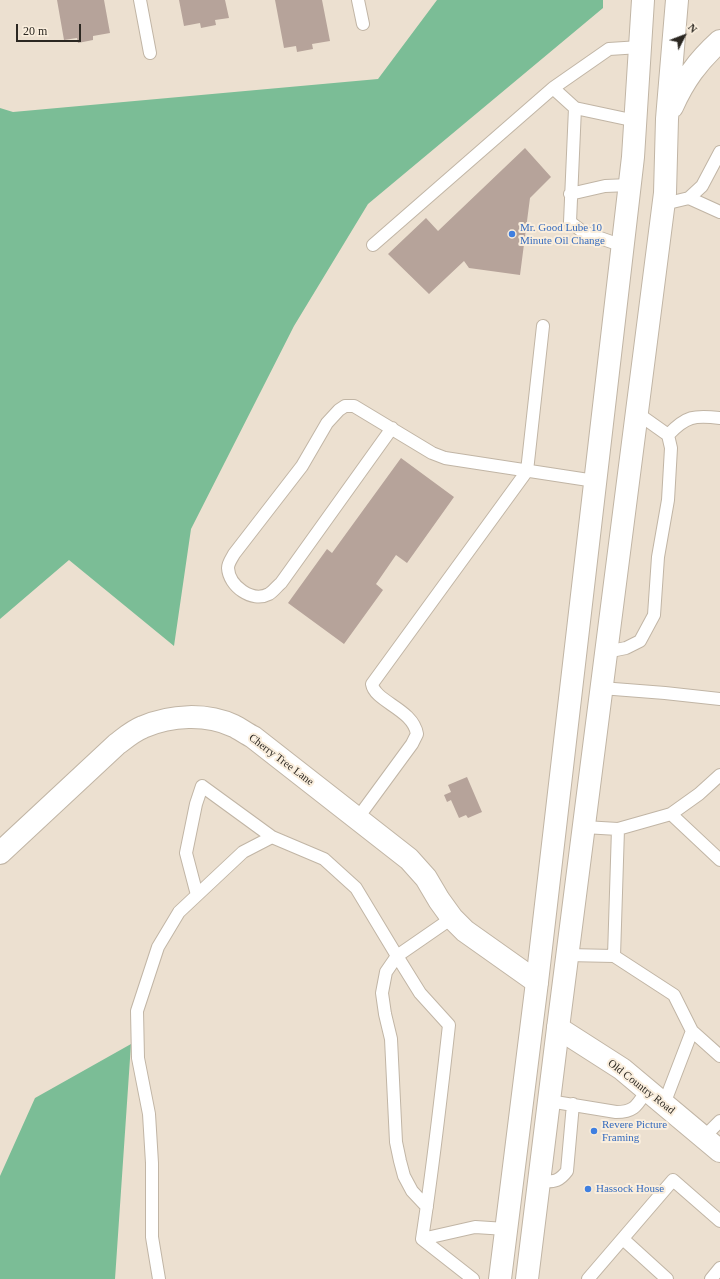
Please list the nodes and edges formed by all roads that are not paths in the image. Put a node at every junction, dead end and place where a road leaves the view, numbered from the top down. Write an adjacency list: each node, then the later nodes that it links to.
1 (140, 0): 8 (lane)
2 (358, 0): 5 (lane)
3 (643, 0): 7 (main road)
4 (677, 0): 11 (main road)
5 (363, 24)
6 (720, 41): 11 (main road)
7 (640, 47): 9 (lane); 12 (main road)
8 (150, 53)
9 (553, 88): 10 (lane); 19 (lane)
10 (575, 108): 12 (lane); 15 (lane)
11 (667, 119): 17 (main road)
12 (636, 121): 14 (main road)
13 (720, 152): 16 (lane)
14 (630, 185): 15 (lane); 20 (main road)
15 (570, 194): 20 (lane)
16 (689, 198): 17 (lane); 18 (lane)
17 (664, 204): 22 (main road)
18 (720, 212)
19 (373, 244)
20 (623, 246): 27 (main road)
21 (543, 326): 26 (lane)
22 (637, 413): 25 (lane); 28 (main road)
23 (720, 418): 25 (lane)
24 (392, 428): 24 (lane); 26 (lane)
25 (668, 435): 28 (lane)
26 (527, 471): 27 (lane); 33 (lane)
27 (596, 481): 44 (main road)
28 (606, 652): 29 (main road)
29 (602, 688): 30 (lane); 34 (main road)
30 (720, 699)
31 (720, 775): 32 (lane)
32 (671, 814): 35 (lane); 38 (lane)
33 (357, 819): 37 (main road, Cherry Tree Lane); 40 (main road, Cherry Tree Lane)
34 (584, 827): 35 (lane); 41 (main road)
35 (618, 829): 43 (lane)
36 (272, 837): 39 (lane); 39 (lane); 42 (lane)
37 (0, 853)
38 (720, 860)
39 (196, 895): 62 (lane)
40 (452, 918): 42 (lane); 44 (main road, Cherry Tree Lane)
41 (567, 955): 43 (lane); 45 (main road)
42 (397, 956): 56 (lane); 56 (lane)
43 (614, 956): 46 (lane)
44 (537, 982): 58 (main road)
45 (558, 1028): 48 (main road, Old Country Road); 49 (main road)
46 (692, 1031): 47 (lane); 51 (lane)
47 (720, 1056)
48 (647, 1090): 50 (lane); 51 (main road, Old Country Road)
49 (549, 1101): 50 (lane); 55 (main road)
50 (573, 1104): 55 (lane)
51 (664, 1104): 53 (main road, Old Country Road)
52 (720, 1121): 53 (lane)
53 (704, 1137): 54 (main road, Old Country Road)
54 (720, 1151)
55 (539, 1182): 65 (main road)
56 (427, 1207): 59 (lane)
57 (720, 1221): 60 (lane)
58 (506, 1229): 59 (lane); 64 (main road)
59 (422, 1239): 63 (lane)
60 (623, 1239): 66 (lane); 67 (lane)
61 (720, 1268): 68 (lane)
62 (159, 1279)
63 (473, 1279)
64 (500, 1279)
65 (527, 1279)
66 (588, 1279)
67 (667, 1279)
68 (711, 1279)

